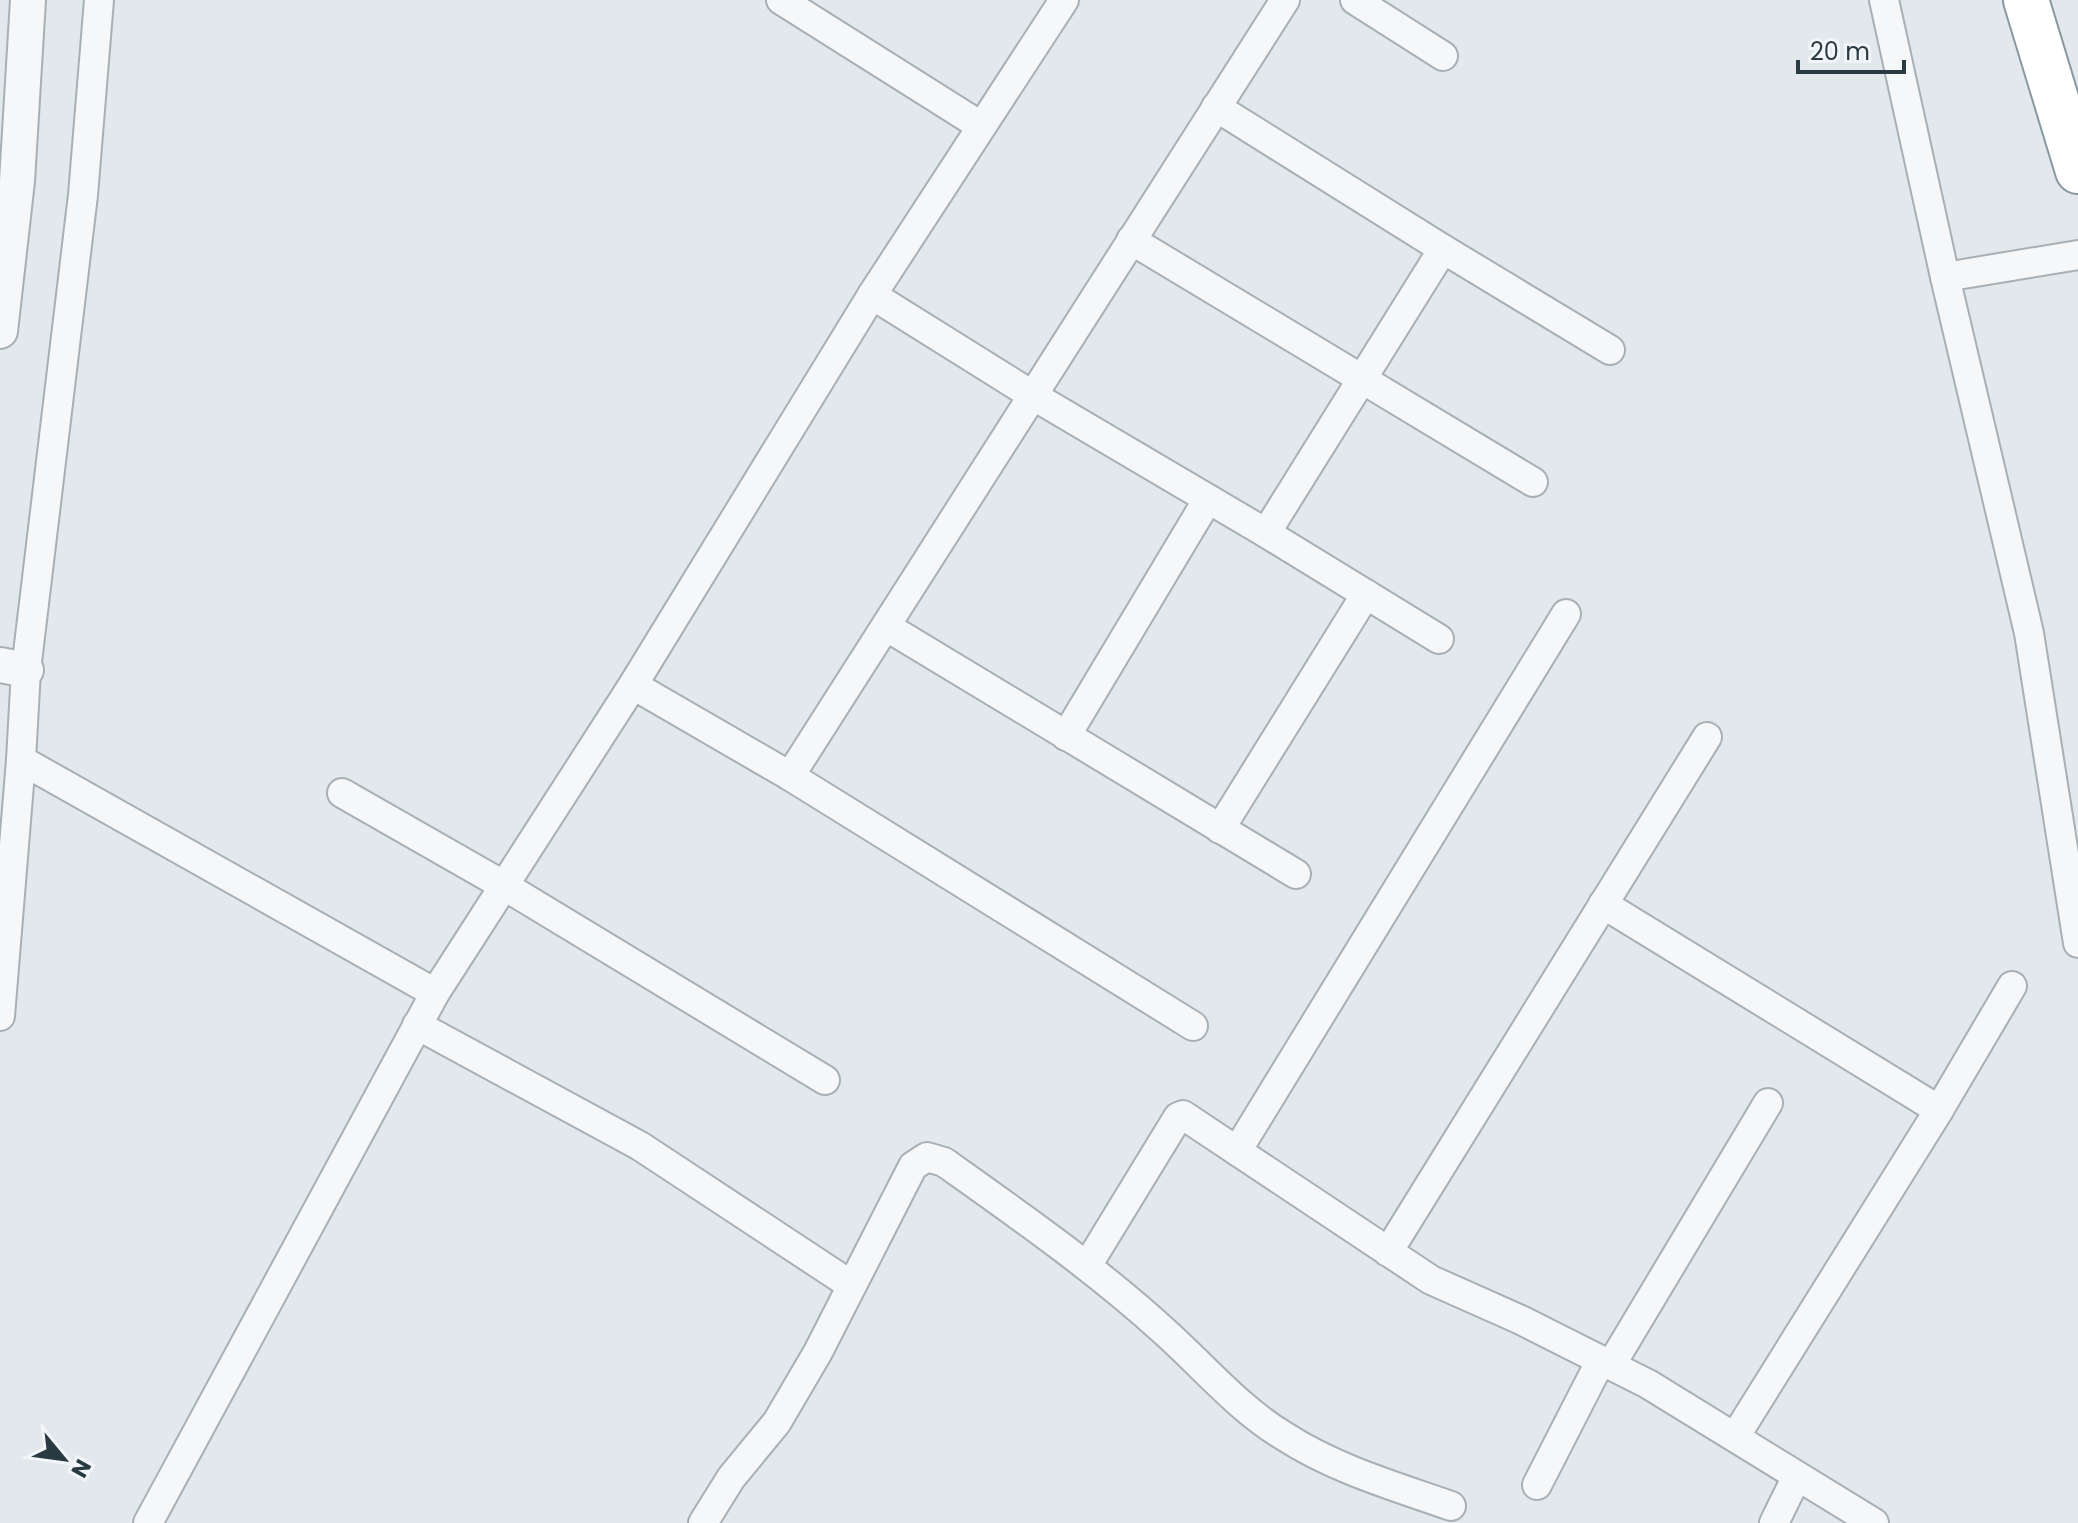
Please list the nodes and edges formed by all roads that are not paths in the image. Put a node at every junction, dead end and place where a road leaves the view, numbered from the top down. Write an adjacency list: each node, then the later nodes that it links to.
1 (28, 0): 18 (street)
2 (99, 0): 29 (street)
3 (781, 0): 11 (street)
4 (1064, 0): 11 (street)
5 (1285, 0): 10 (street)
6 (1355, 0): 9 (street)
7 (1884, 0): 16 (street)
8 (2026, 0): 12 (highway)
9 (1443, 56)
10 (1216, 107): 13 (street); 14 (street)
11 (981, 126): 17 (street)
12 (2078, 171)
13 (1131, 240): 20 (street); 21 (street)
14 (1443, 249): 19 (street); 20 (street)
15 (2078, 255): 16 (street)
16 (1945, 277): 40 (street)
17 (872, 295): 21 (street); 30 (street)
18 (0, 331)
19 (1610, 350)
20 (1362, 378): 22 (street); 24 (street)
21 (1032, 395): 23 (street); 27 (street)
22 (1533, 482)
23 (1208, 499): 24 (street); 31 (street)
24 (1266, 533): 25 (street)
25 (1366, 594): 28 (street); 36 (street)
26 (1566, 614): 49 (street)
27 (887, 627): 31 (street); 34 (street)
28 (1439, 639)
29 (13, 668): 33 (street)
30 (633, 685): 34 (street); 38 (street)
31 (1066, 736): 36 (street)
32 (1707, 737): 39 (street)
33 (21, 760): 42 (street); 43 (street)
34 (790, 776): 45 (street)
35 (342, 793): 38 (street)
36 (1220, 829): 37 (street)
37 (1296, 874)
38 (503, 885): 42 (street); 46 (street)
39 (1603, 904): 48 (street); 50 (street)
40 (2078, 943)
41 (2012, 986): 48 (street)
42 (435, 993): 44 (street)
43 (0, 1016)
44 (417, 1025): 52 (street); 58 (street)
45 (1193, 1026)
46 (825, 1080)
47 (1768, 1103): 53 (street)
48 (1939, 1110): 54 (street)
49 (1237, 1151): 50 (street); 51 (street)
50 (1388, 1252): 53 (street)
51 (1087, 1266): 52 (street); 57 (street)
52 (851, 1285): 59 (street)
53 (1606, 1362): 54 (street); 56 (street)
54 (1735, 1437): 55 (street)
55 (1797, 1476): 60 (street); 61 (street)
56 (1537, 1485)
57 (1451, 1506)
58 (148, 1523)
59 (703, 1523)
60 (1774, 1523)
61 (1874, 1523)

